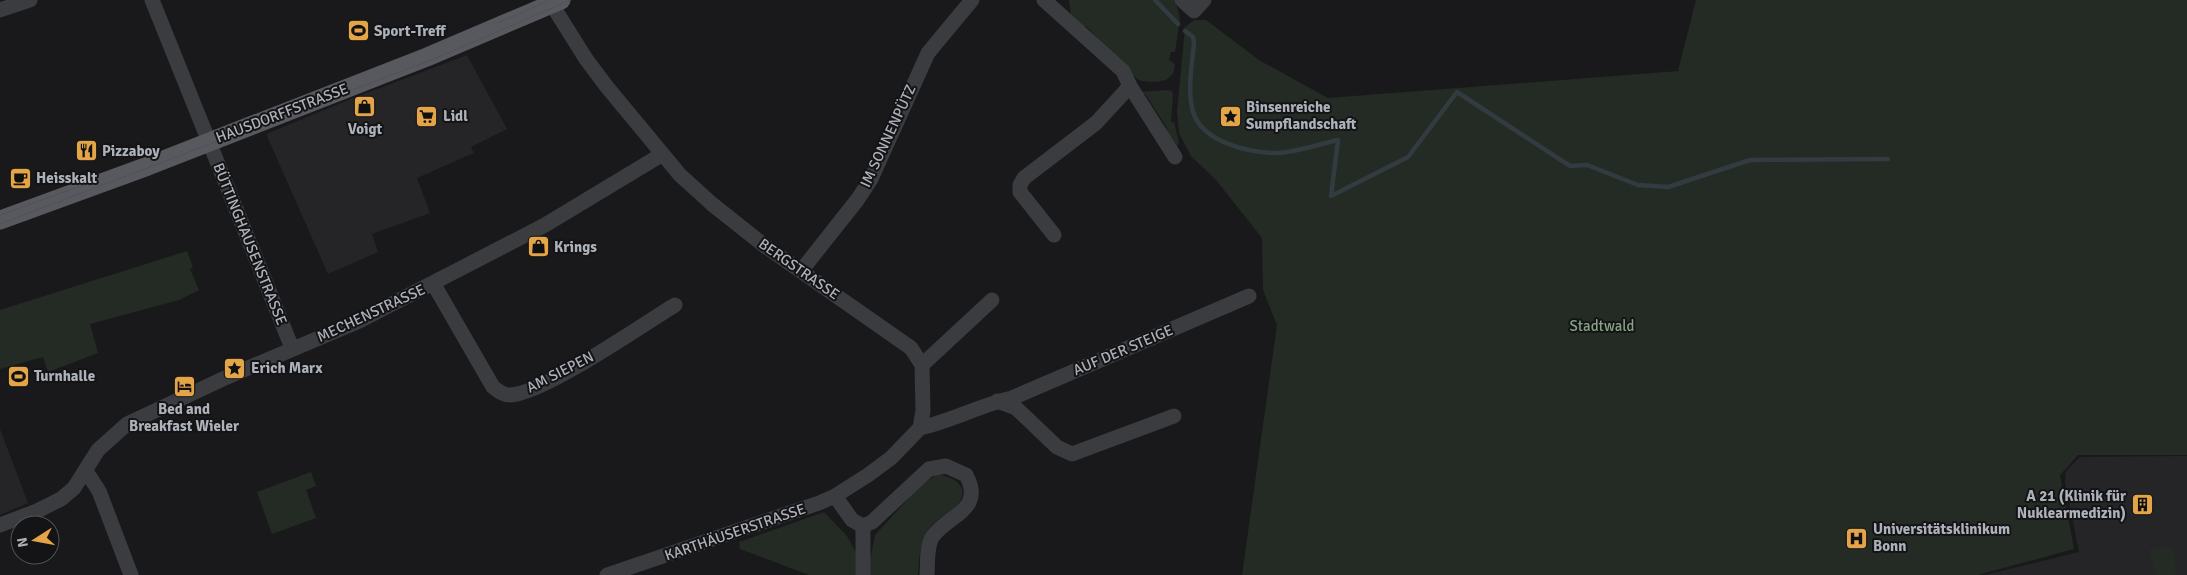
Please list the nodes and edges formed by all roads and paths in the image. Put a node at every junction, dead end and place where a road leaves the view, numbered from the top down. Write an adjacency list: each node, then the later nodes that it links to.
1 (30, 0): 8 (street)
2 (152, 0): 10 (street, BÜTTINGHAUSENSTRASSE)
3 (972, 0): 15 (street, IM SONNENPÜTZ)
4 (1044, 0): 9 (street)
5 (1182, 0): 7 (street)
6 (554, 1): 10 (main road, HAUSDORFFSTRASSE); 11 (street, BERGSTRASSE)
7 (1199, 5)
8 (0, 10)
9 (1129, 85): 12 (street); 14 (street)
10 (209, 141): 13 (main road, HAUSDORFFSTRASSE); 20 (street, BÜTTINGHAUSENSTRASSE)
11 (661, 155): 15 (street, BERGSTRASSE); 16 (street, MECHENSTRASSE)
12 (1175, 157)
13 (0, 220)
14 (1054, 235)
15 (801, 271): 21 (street, BERGSTRASSE)
16 (433, 283): 19 (street, AM SIEPEN); 20 (street, MECHENSTRASSE)
17 (1249, 296): 22 (street, AUF DER STEIGE)
18 (992, 300): 21 (street)
19 (675, 305)
20 (292, 348): 25 (street, MECHENSTRASSE)
21 (922, 365): 24 (street)
22 (997, 401): 23 (street); 24 (street, AUF DER STEIGE)
23 (1174, 416)
24 (920, 428): 26 (street)
25 (86, 471): 27 (street, MECHENSTRASSE); 29 (street)
26 (835, 496): 28 (street); 30 (street, KARTHÄUSERSTRASSE)
27 (0, 525)
28 (863, 526): 31 (street); 32 (street)
29 (131, 575)
30 (606, 575)
31 (863, 575)
32 (927, 575)

